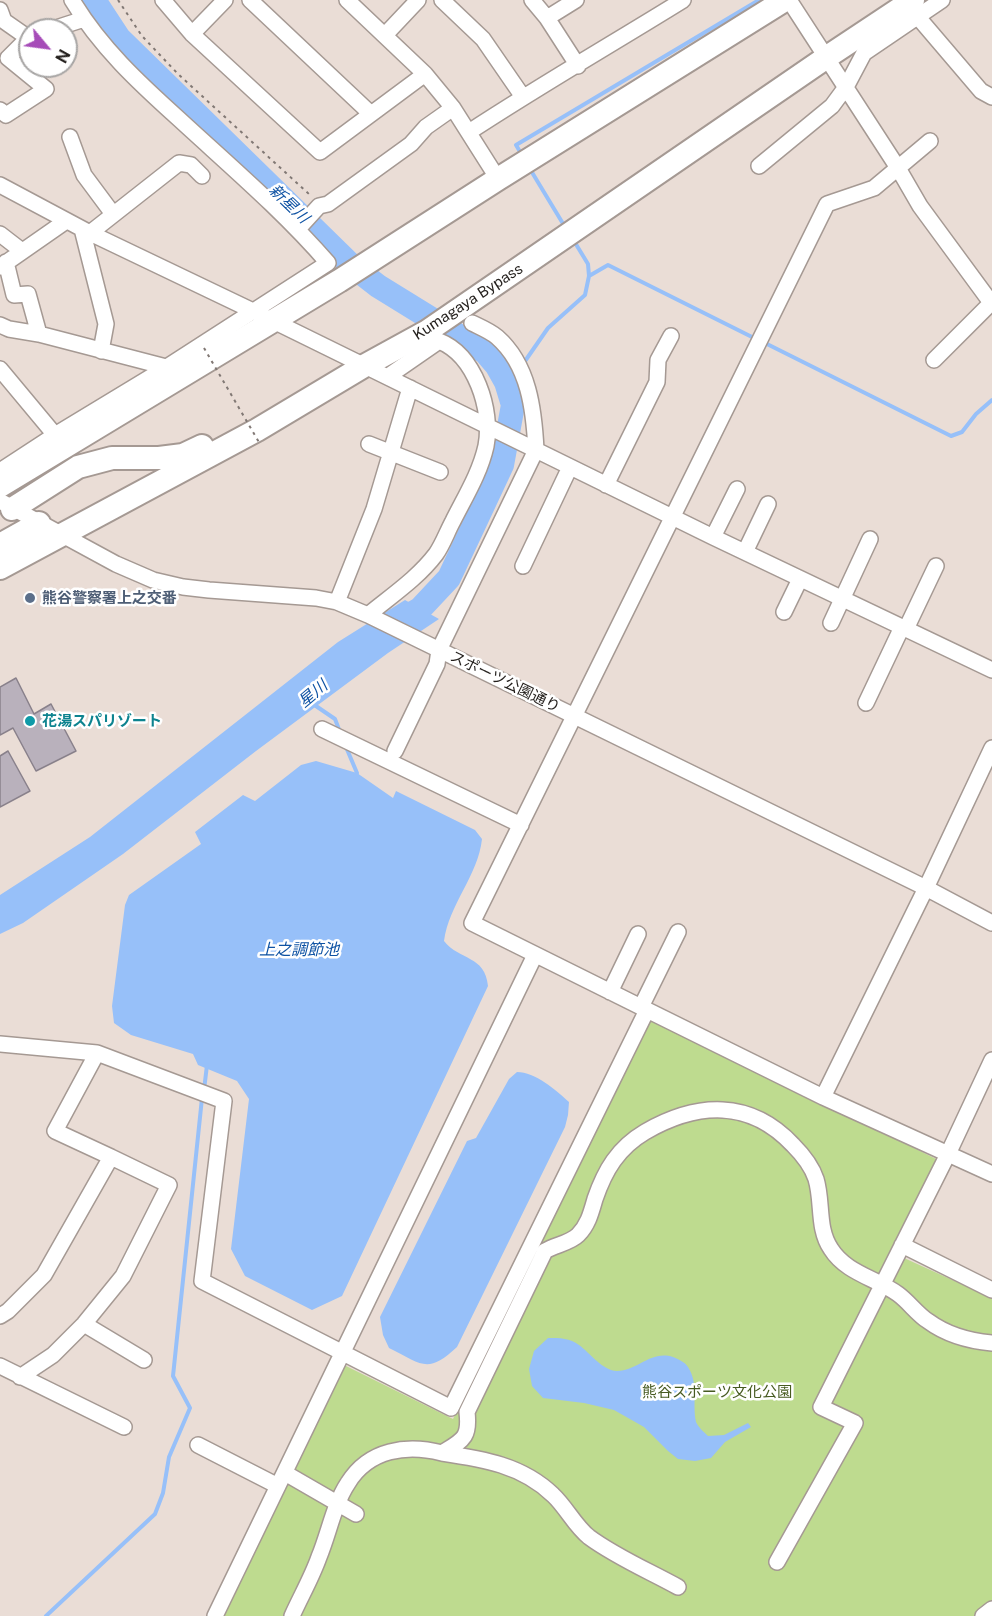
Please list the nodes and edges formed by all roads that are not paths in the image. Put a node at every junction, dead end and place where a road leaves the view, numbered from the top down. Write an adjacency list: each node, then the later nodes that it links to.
1 (72, 0): 16 (street)
2 (163, 0): 19 (street)
3 (225, 0): 19 (street)
4 (250, 0): 32 (street)
5 (347, 0): 20 (street)
6 (418, 0): 20 (street)
7 (442, 0): 28 (street)
8 (532, 0): 15 (street)
9 (576, 0): 15 (street)
10 (683, 0): 24 (street)
11 (787, 0): 22 (street); 39 (highway)
12 (942, 0): 13 (street)
13 (915, 8): 22 (highway, Kumagaya Bypass); 27 (street); 29 (street)
14 (0, 10): 18 (street)
15 (546, 18): 24 (street)
16 (84, 19): 17 (street); 43 (street)
17 (78, 21)
18 (18, 30)
19 (192, 34): 32 (street)
20 (385, 35): 25 (street)
21 (18, 47): 23 (street)
22 (826, 57): 27 (street); 50 (highway, Kumagaya Bypass)
23 (18, 66)
24 (578, 66): 28 (street)
25 (425, 74): 30 (street); 32 (street)
26 (32, 78): 31 (street)
27 (846, 87): 36 (street); 37 (street)
28 (523, 97): 33 (street)
29 (992, 97)
30 (453, 108): 33 (street); 43 (street)
31 (0, 110)
32 (371, 114)
33 (469, 132): 39 (street)
34 (70, 137): 41 (street)
35 (930, 141): 37 (street)
36 (759, 166)
37 (898, 168): 48 (street); 76 (street)
38 (202, 176): 41 (street)
39 (498, 179): 51 (highway)
40 (0, 185): 42 (street)
41 (113, 214): 44 (street)
42 (66, 221): 44 (street); 46 (street)
43 (298, 228): 49 (street)
44 (86, 231): 49 (street); 55 (street)
45 (0, 234): 46 (street)
46 (22, 251): 47 (street)
47 (3, 264): 53 (street)
48 (992, 304): 56 (street)
49 (253, 311): 51 (street); 58 (street)
50 (465, 317): 57 (highway, Kumagaya Bypass); 66 (street)
51 (274, 321): 57 (street); 72 (highway)
52 (0, 325): 53 (street)
53 (39, 334): 55 (street)
54 (671, 336): 71 (street)
55 (101, 351): 58 (street)
56 (934, 360)
57 (364, 366): 60 (street); 62 (highway, Kumagaya Bypass)
58 (166, 367): 64 (street)
59 (0, 369): 64 (street)
60 (387, 377): 61 (street); 63 (street)
61 (410, 388): 63 (street); 67 (street)
62 (269, 423): 75 (highway); 78 (highway, Kumagaya Bypass)
63 (486, 425): 66 (street); 90 (street)
64 (55, 435): 69 (street)
65 (369, 444): 67 (street)
66 (536, 450): 68 (street); 93 (street)
67 (390, 453): 70 (street); 88 (street)
68 (570, 467): 71 (street); 83 (street)
69 (0, 471)
70 (440, 472)
71 (606, 485): 76 (street)
72 (0, 486)
73 (737, 489): 79 (street)
74 (768, 504): 82 (street)
75 (6, 505): 77 (street, スポーツ公園通り)
76 (673, 518): 79 (street); 96 (street)
77 (39, 523): 78 (street, スポーツ公園通り); 81 (highway)
78 (60, 534): 85 (highway, Kumagaya Bypass); 88 (street, スポーツ公園通り)
79 (713, 537): 82 (street)
80 (870, 539): 87 (street)
81 (0, 544)
82 (745, 552): 86 (street)
83 (523, 566)
84 (936, 566): 92 (street)
85 (0, 568)
86 (800, 579): 87 (street); 89 (street)
87 (842, 599): 91 (street); 92 (street)
88 (337, 602): 90 (street, スポーツ公園通り)
89 (784, 612)
90 (368, 615): 93 (street, スポーツ公園通り)
91 (831, 623)
92 (904, 628): 94 (street); 95 (street)
93 (435, 648): 96 (street, スポーツ公園通り); 98 (street)
94 (992, 670)
95 (866, 702)
96 (574, 715): 100 (street); 101 (street, スポーツ公園通り)
97 (322, 729): 100 (street)
98 (395, 751)
99 (990, 758): 101 (street)
100 (521, 825): 105 (street)
101 (926, 888): 102 (street, スポーツ公園通り); 111 (street)
102 (992, 923)
103 (678, 932): 107 (street)
104 (638, 934): 106 (street)
105 (535, 955): 106 (street); 121 (street)
106 (610, 992): 107 (street)
107 (644, 1008): 111 (street); 121 (street)
108 (0, 1044): 109 (street)
109 (97, 1053): 113 (street); 121 (street)
110 (992, 1060): 112 (street)
111 (824, 1097): 112 (street)
112 (948, 1154): 114 (street); 115 (street)
113 (111, 1157): 118 (street); 119 (street)
114 (992, 1174)
115 (902, 1245): 116 (street); 117 (street)
116 (881, 1285): 120 (street); 127 (street); 131 (street)
117 (992, 1290)
118 (0, 1316)
119 (84, 1324): 122 (street); 124 (street)
120 (992, 1343)
121 (342, 1354): 128 (street)
122 (144, 1360)
123 (0, 1366): 124 (street)
124 (20, 1377): 125 (street)
125 (124, 1427)
126 (198, 1445): 128 (street)
127 (442, 1453): 129 (street); 132 (street)
128 (282, 1480): 129 (street); 134 (street)
129 (338, 1506): 130 (street); 135 (street)
130 (356, 1514)
131 (777, 1562)
132 (678, 1587)
133 (992, 1609): 136 (street)
134 (214, 1616)
135 (292, 1616)
136 (983, 1616)

